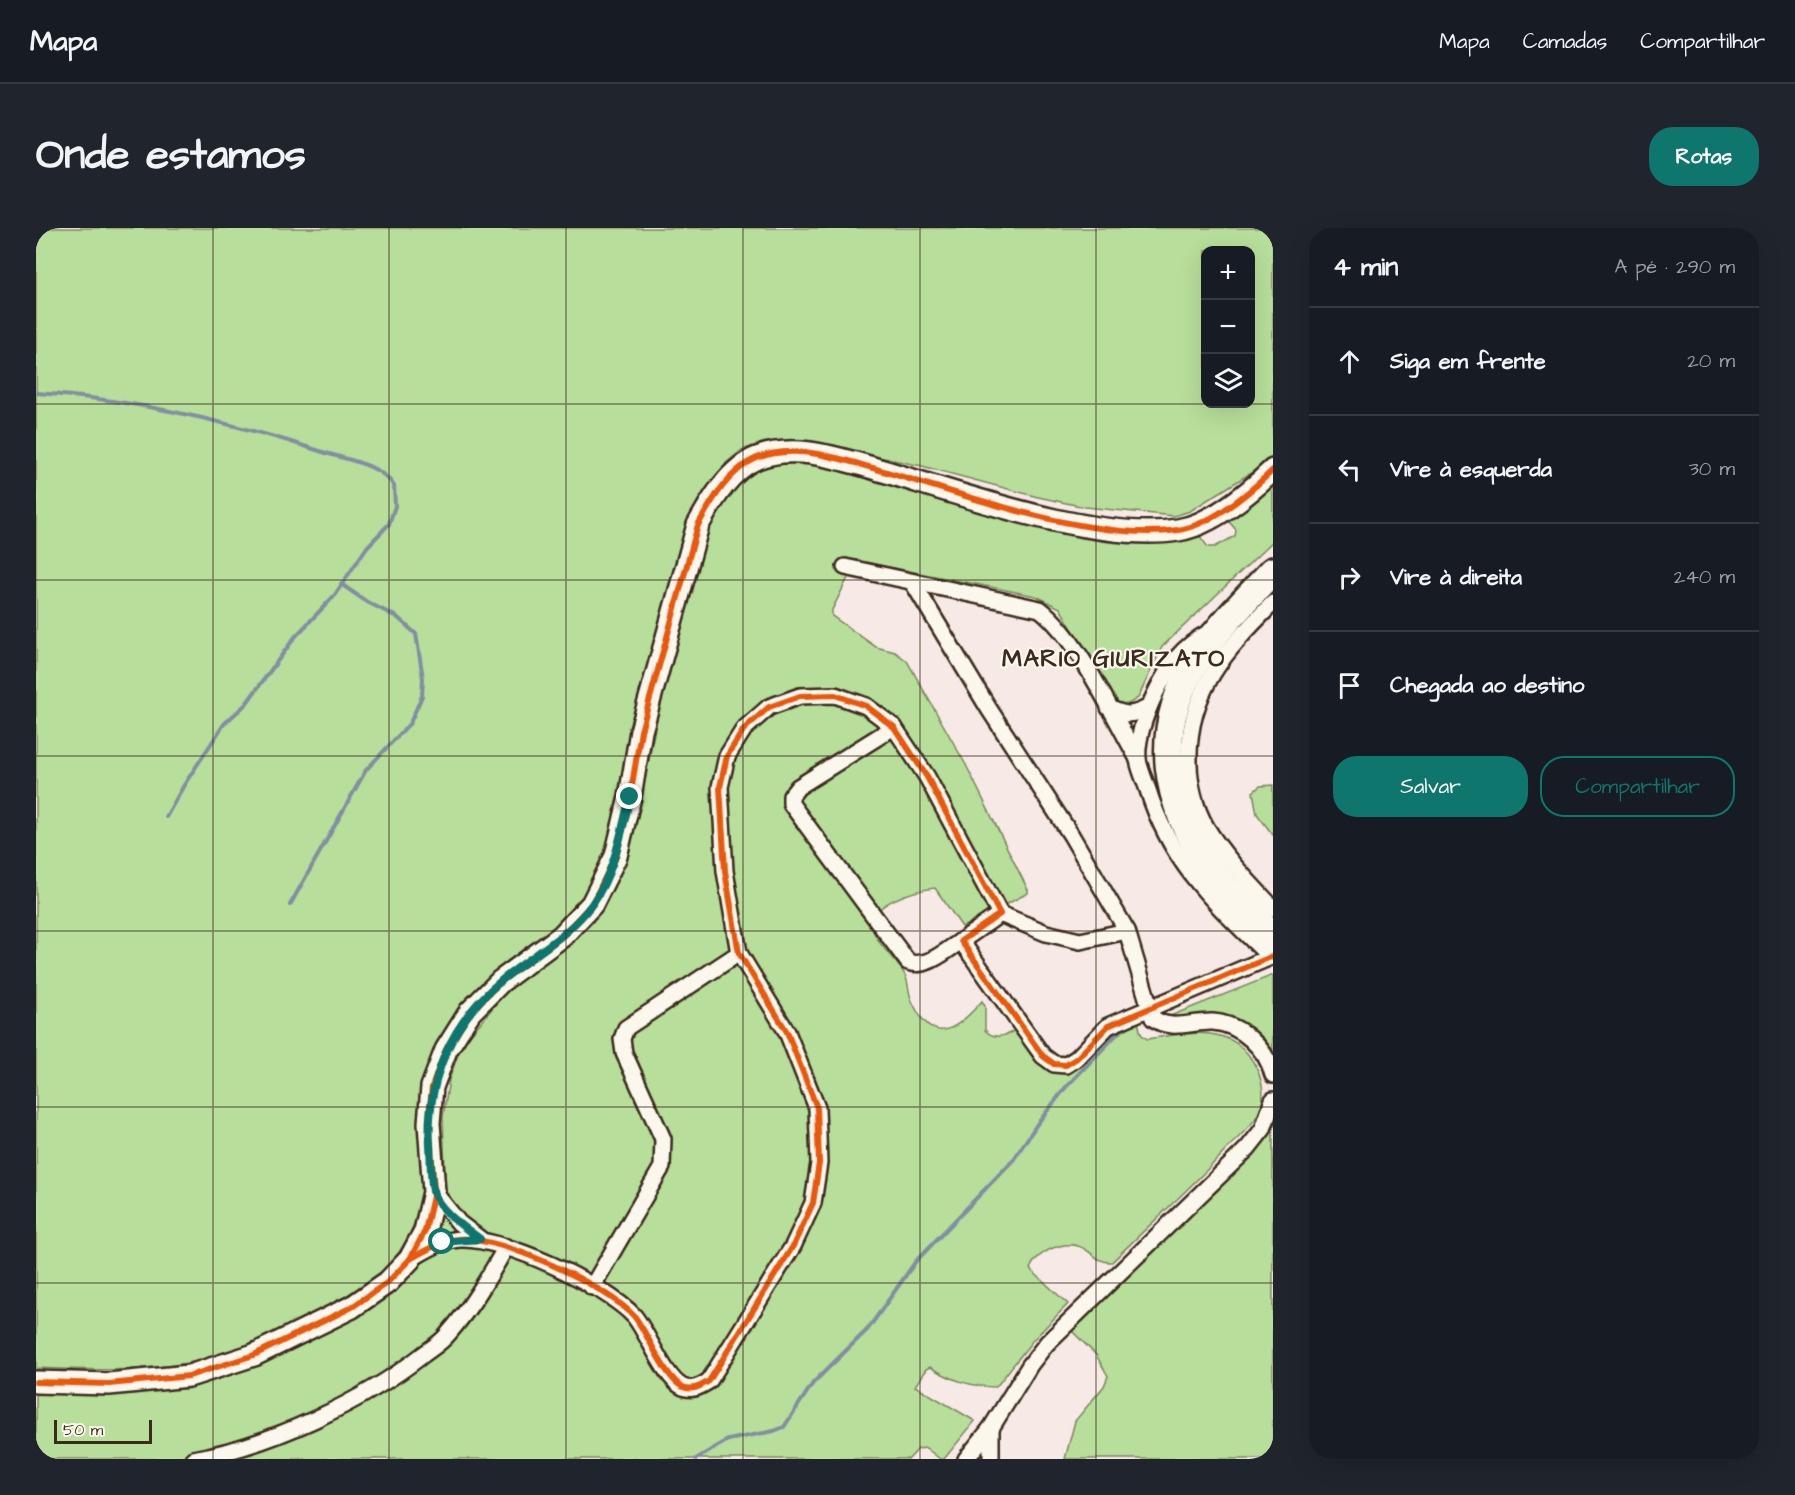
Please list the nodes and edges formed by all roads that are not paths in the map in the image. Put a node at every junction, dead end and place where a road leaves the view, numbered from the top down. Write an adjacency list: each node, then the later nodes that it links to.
1 (1273, 471): 20 (street)
2 (845, 567): 4 (street)
3 (1273, 571): 6 (highway)
4 (913, 583): 8 (street); 13 (street)
5 (1273, 603): 11 (street)
6 (1222, 626): 7 (street); 15 (highway)
7 (1149, 707): 8 (street); 10 (street)
8 (1109, 708): 10 (street)
9 (894, 727): 12 (street); 14 (street); 16 (street)
10 (1138, 759): 15 (street)
11 (1273, 908)
12 (1000, 914): 13 (street); 14 (street)
13 (1127, 931): 17 (street)
14 (961, 941): 17 (street)
15 (1272, 950): 17 (street)
16 (739, 953): 24 (street); 24 (street)
17 (1149, 1010): 18 (street)
18 (1273, 1075)
19 (1273, 1100): 26 (street)
20 (434, 1192): 21 (street); 23 (street)
21 (480, 1239): 22 (street); 23 (street)
22 (506, 1247): 24 (street); 27 (street)
23 (410, 1259): 25 (street)
24 (592, 1287)
25 (36, 1382)
26 (991, 1428): 28 (street); 29 (street)
27 (193, 1459)
28 (966, 1459)
29 (991, 1459)

